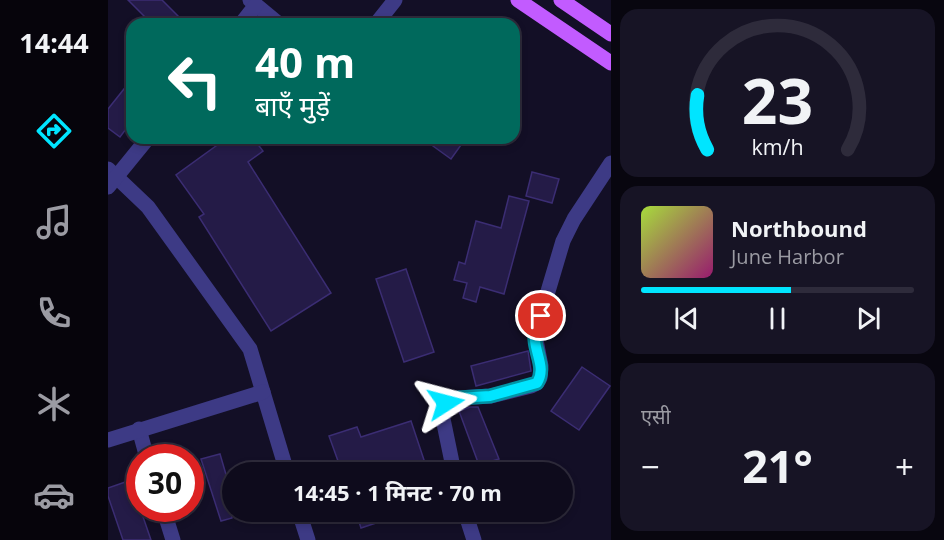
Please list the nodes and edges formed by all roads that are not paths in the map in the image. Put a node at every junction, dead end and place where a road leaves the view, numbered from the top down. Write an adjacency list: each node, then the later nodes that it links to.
1 (395, 0): 7 (street)
2 (518, 0): 9 (main road)
3 (561, 0): 8 (main road)
4 (253, 2): 5 (street); 6 (street)
5 (244, 18)
6 (272, 18)
7 (381, 18)
8 (611, 34)
9 (611, 63)
10 (142, 144): 12 (street)
11 (611, 162): 18 (street)
12 (111, 177): 13 (street)
13 (263, 392): 14 (street); 17 (street)
14 (139, 429): 15 (street); 16 (street)
15 (108, 440)
16 (143, 444)
17 (284, 462)
18 (452, 462)
19 (168, 522): 22 (street)
20 (302, 522): 23 (street)
21 (468, 522): 24 (street)
22 (173, 540)
23 (308, 540)
24 (474, 540)

